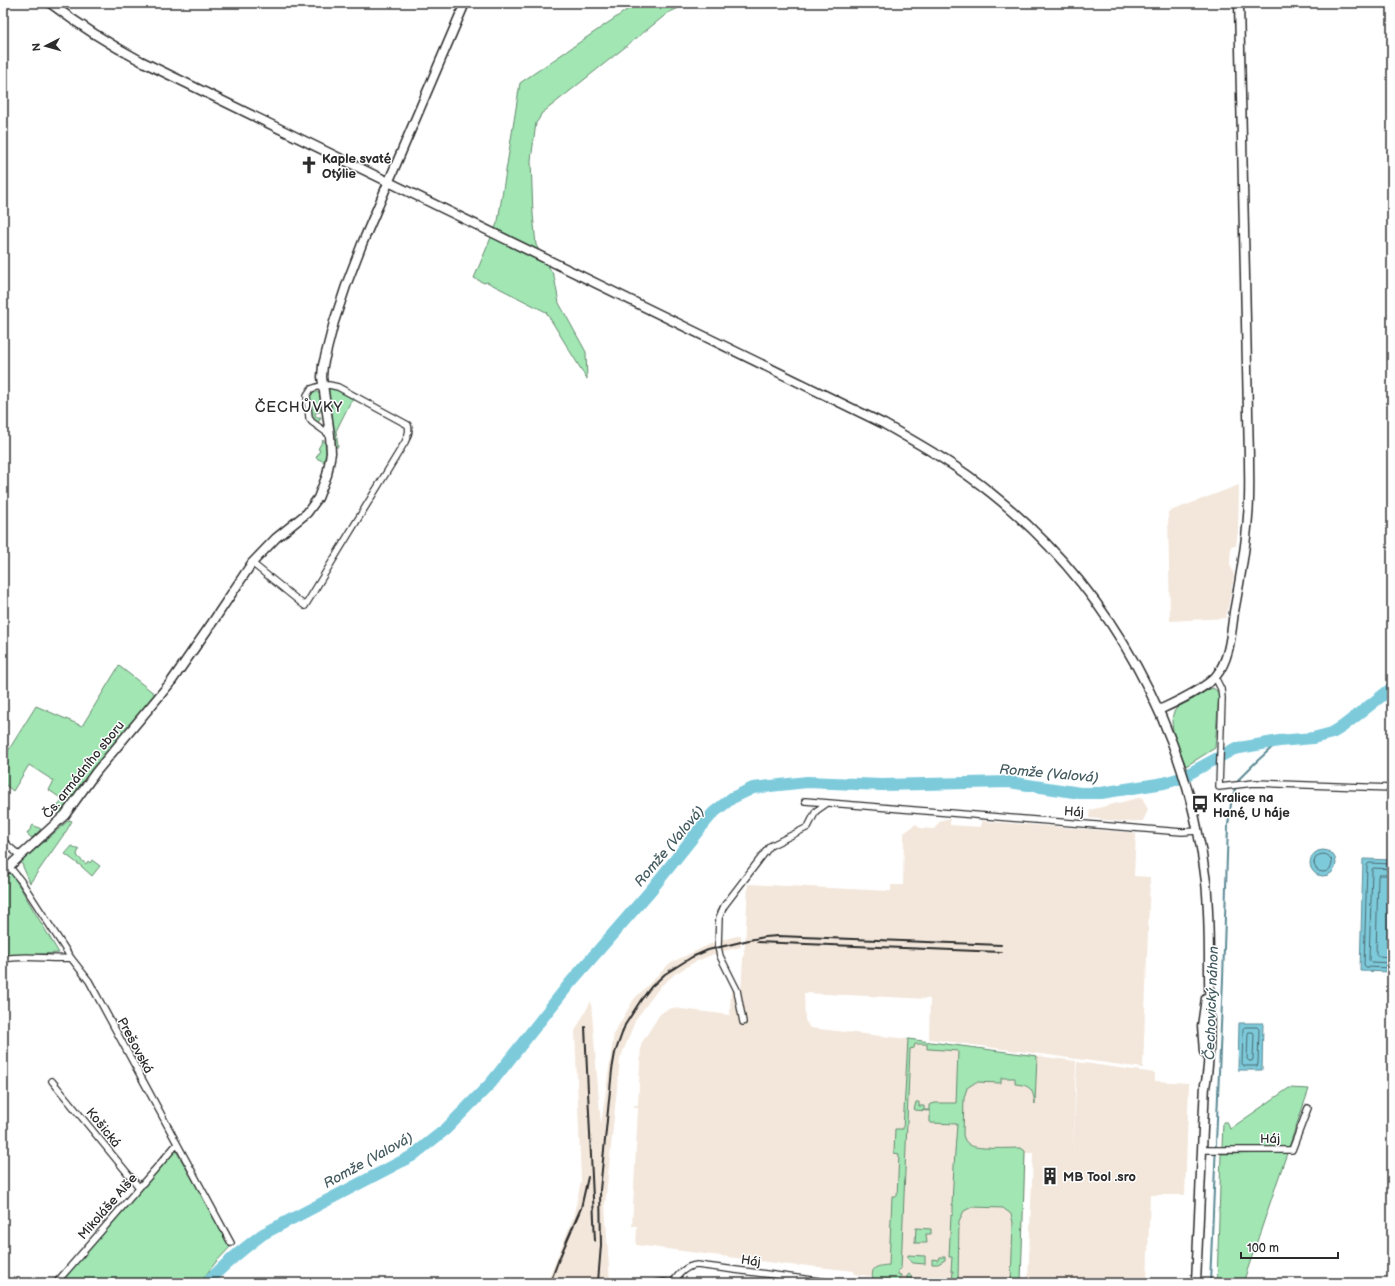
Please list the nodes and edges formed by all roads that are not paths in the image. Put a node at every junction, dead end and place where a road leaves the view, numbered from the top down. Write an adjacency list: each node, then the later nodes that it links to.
1 (50, 3): 4 (main road)
2 (465, 3): 4 (main road, Čs. armádního sboru)
3 (1239, 3): 8 (main road)
4 (388, 183): 5 (main road, Čs. armádního sboru); 9 (main road)
5 (323, 386): 6 (main road, Čs. armádního sboru); 6 (street); 7 (street)
6 (330, 435): 7 (main road, Čs. armádního sboru)
7 (252, 563): 15 (main road, Čs. armádního sboru)
8 (1215, 677): 9 (main road); 10 (street)
9 (1159, 710): 13 (main road)
10 (1392, 788)
11 (805, 801): 12 (street, Háj)
12 (829, 803): 13 (street, Háj); 20 (street)
13 (1197, 831): 24 (main road)
14 (3, 842): 15 (street)
15 (20, 856): 16 (main road, Čs. armádního sboru)
16 (9, 866): 17 (main road, Čs. armádního sboru); 19 (street, Prešovská)
17 (3, 872)
18 (3, 958): 19 (street)
19 (71, 958): 23 (street, Prešovská)
20 (743, 1022)
21 (52, 1081): 25 (street, Košická)
22 (1308, 1108): 24 (street, Háj)
23 (176, 1144): 25 (street, Mikoláše Alše); 26 (street, Prešovská)
24 (1202, 1150): 31 (main road)
25 (138, 1186): 27 (street, Mikoláše Alše)
26 (231, 1243)
27 (56, 1283)
28 (656, 1283): 29 (street)
29 (671, 1283): 30 (street, Háj)
30 (835, 1283)
31 (1196, 1283)

